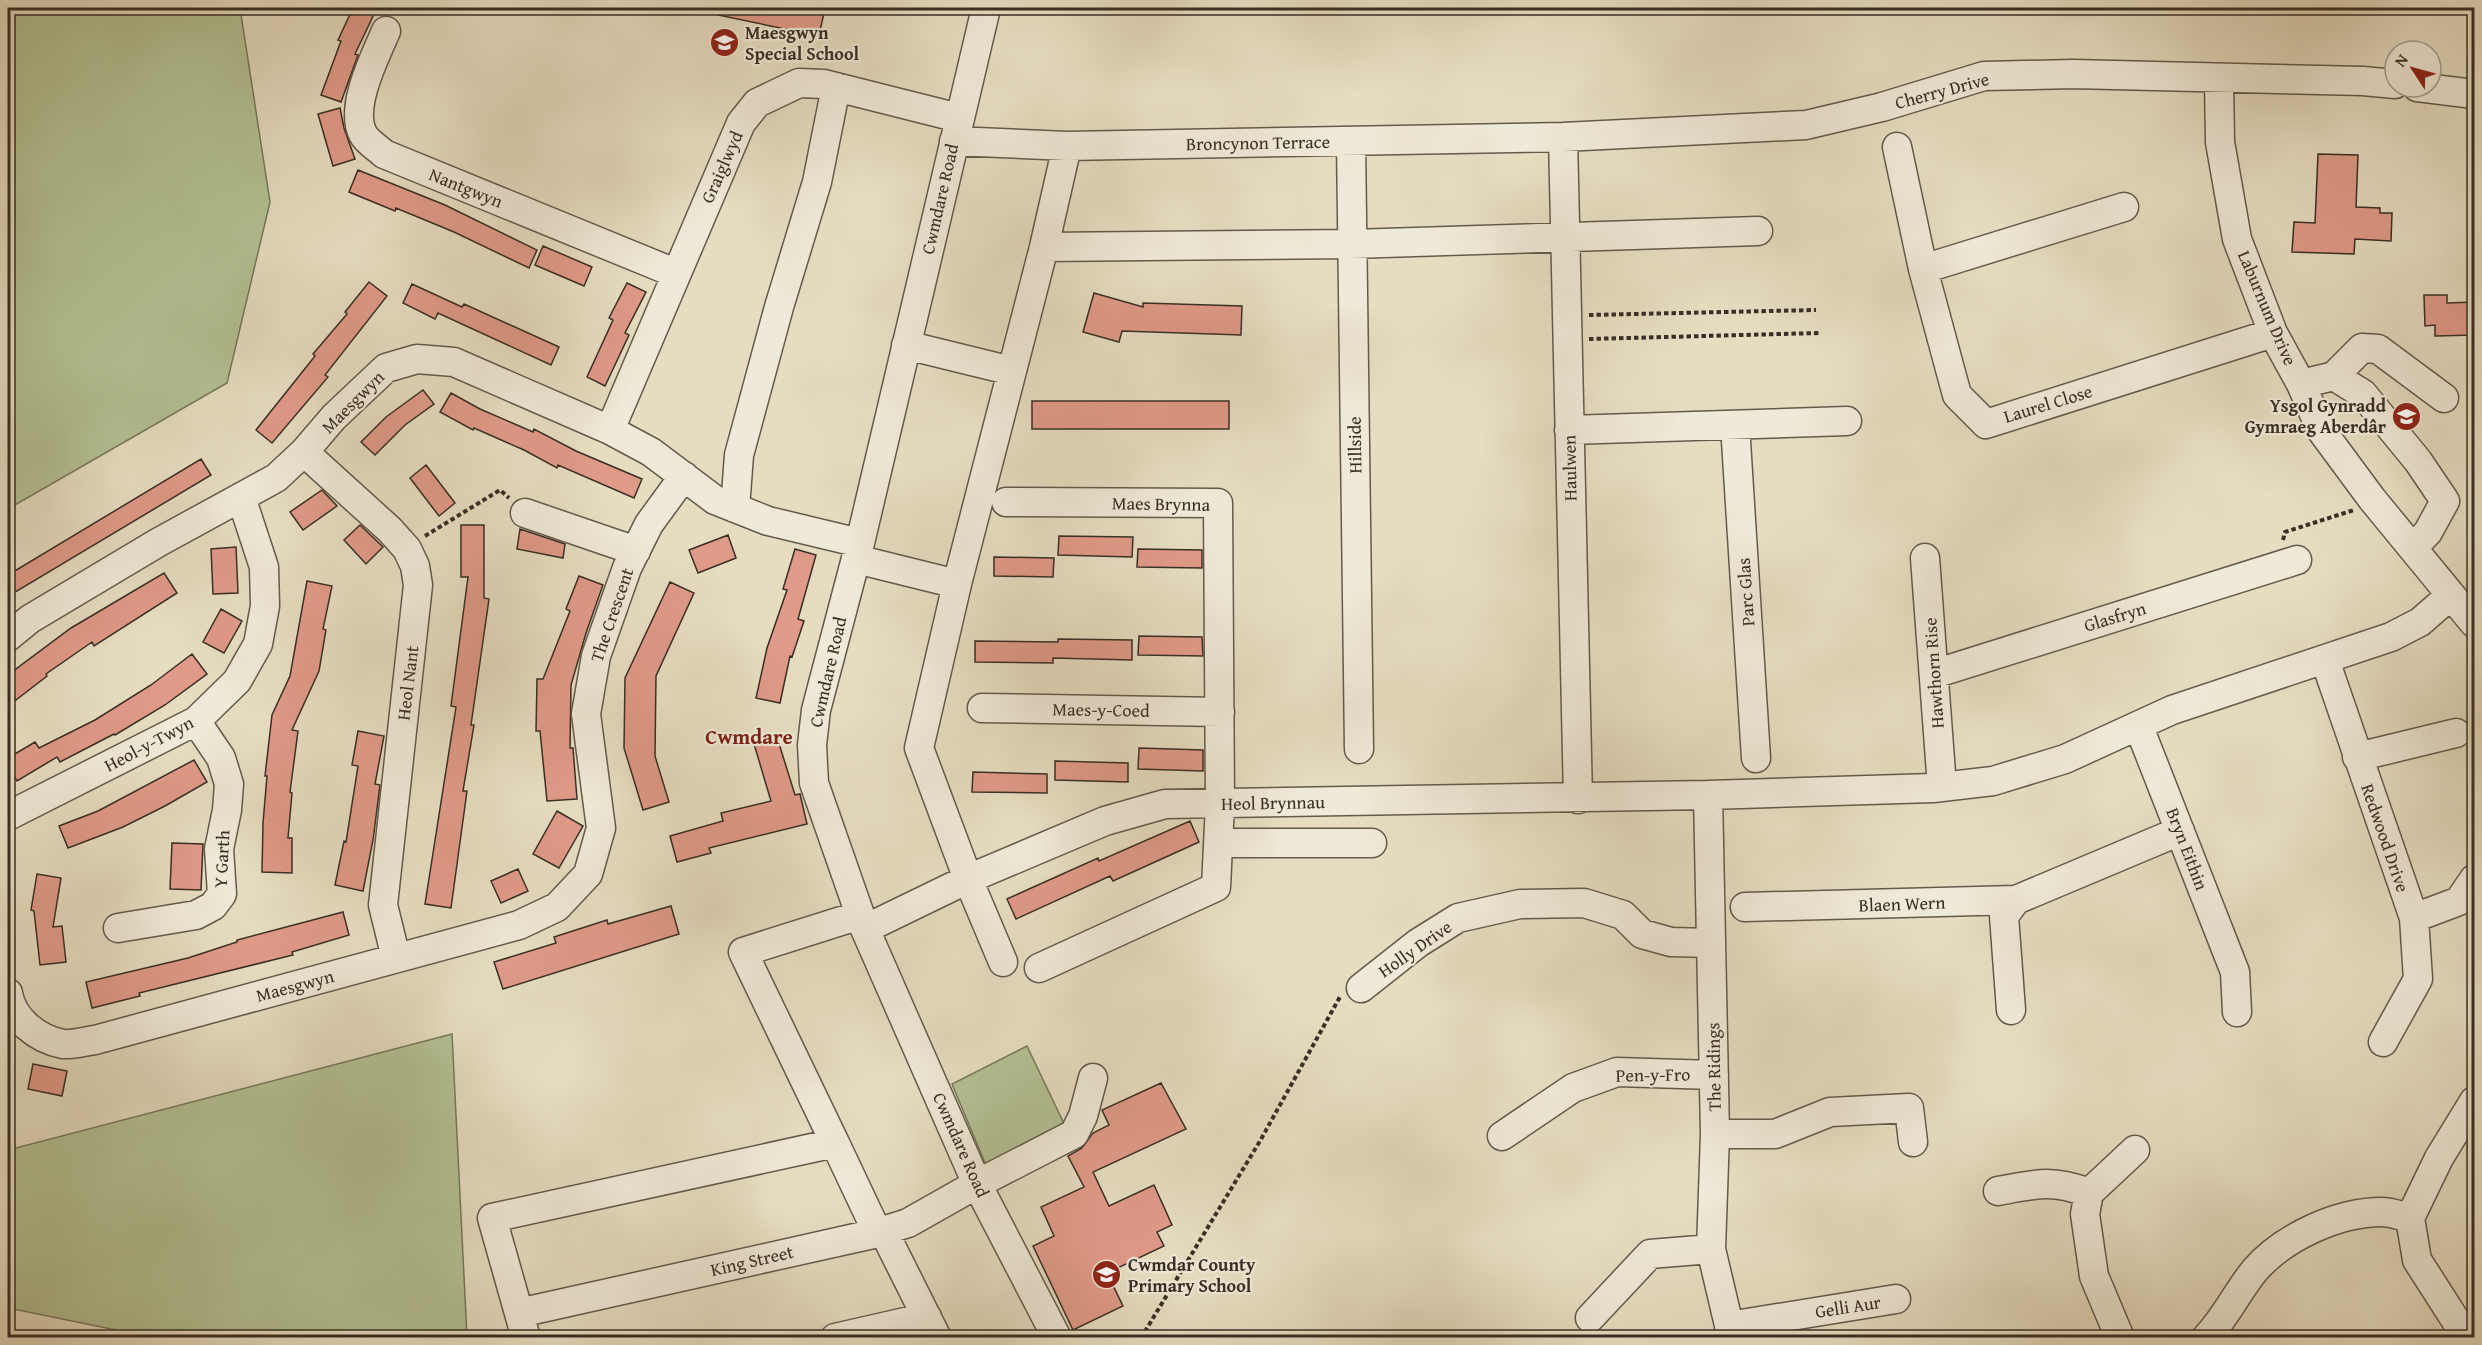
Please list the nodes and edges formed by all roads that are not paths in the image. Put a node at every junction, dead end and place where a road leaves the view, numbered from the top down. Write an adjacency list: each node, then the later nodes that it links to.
1 (986, 8): 8 (street, Cwmdare Road)
2 (386, 31): 19 (street, Nantgwyn)
3 (2219, 79): 4 (street, Cherry Drive); 9 (street, Cherry Drive); 20 (street, Laburnum Drive)
4 (2383, 83)
5 (836, 87): 8 (street, Graiglwyd); 19 (street, Graiglwyd); 34 (street)
6 (2443, 90): 7 (street)
7 (2475, 93)
8 (957, 129): 11 (street, Broncynon Terrace); 21 (street, Cwmdare Road)
9 (1563, 137): 10 (street, Broncynon Terrace); 15 (street, Haulwen)
10 (1351, 141): 11 (street, Broncynon Terrace); 16 (street, Hillside)
11 (1067, 146): 17 (street)
12 (1898, 147): 18 (street, Laurel Close)
13 (2124, 207): 18 (street)
14 (1758, 231): 15 (street)
15 (1565, 237): 16 (street); 28 (street, Haulwen)
16 (1352, 244): 17 (street); 52 (street, Hillside)
17 (1044, 247): 22 (street)
18 (1923, 269): 20 (street, Laurel Close)
19 (675, 273): 29 (street, Graiglwyd)
20 (2273, 333): 24 (street, Laburnum Drive)
21 (906, 345): 22 (street); 38 (street, Cwmdare Road)
22 (1012, 370): 41 (street)
23 (2334, 376): 24 (street); 25 (street); 36 (street)
24 (2301, 384): 36 (street, Laburnum Drive)
25 (2444, 398)
26 (1847, 421): 27 (street)
27 (1735, 425): 28 (street); 54 (street, Parc Glas)
28 (1569, 429): 57 (street, Haulwen)
29 (610, 430): 30 (street, Maesgwyn); 31 (street, Maesgwyn)
30 (304, 452): 32 (street, Maesgwyn); 72 (street, Heol Nant)
31 (684, 476): 34 (street, Maesgwyn); 37 (street, The Crescent)
32 (241, 497): 44 (street, Maesgwyn); 49 (street, Heol-y-Twyn)
33 (1006, 502): 48 (street, Maes Brynna)
34 (735, 508): 38 (street, Maesgwyn)
35 (525, 513): 37 (street)
36 (2412, 548): 42 (street, Laburnum Drive)
37 (636, 551): 63 (street, The Crescent)
38 (858, 551): 41 (street, Maesgwyn); 69 (street, Cwmdare Road)
39 (1925, 558): 46 (street, Hawthorn Rise)
40 (2287, 563): 46 (street, Glasfryn)
41 (957, 584): 64 (street)
42 (2451, 595): 43 (street, Laburnum Drive); 45 (street, Heol Brynnau)
43 (2475, 623)
44 (8, 637)
45 (2325, 660): 50 (street, Heol Brynnau); 53 (street, Redwood Drive)
46 (1934, 674): 55 (street, Hawthorn Rise)
47 (982, 708): 48 (street, Maes-y-Coed)
48 (1220, 712): 58 (street)
49 (196, 721): 59 (street, Heol-y-Twyn); 70 (street, Y Garth)
50 (2139, 727): 55 (street, Heol Brynnau); 60 (street, Bryn Eithin)
51 (2456, 733): 53 (street)
52 (1359, 749)
53 (2357, 757): 68 (street, Redwood Drive)
54 (1756, 758)
55 (1942, 787): 56 (street, Heol Brynnau)
56 (1708, 795): 57 (street, Heol Brynnau); 71 (street, The Ridings)
57 (1578, 799): 58 (street, Heol Brynnau)
58 (1220, 804): 61 (street); 64 (street, Heol Brynnau)
59 (8, 816)
60 (2180, 831): 66 (street, Blaen Wern); 78 (street, Bryn Eithin)
61 (1218, 843): 62 (street); 74 (street)
62 (1371, 843)
63 (588, 874): 72 (street, Maesgwyn)
64 (968, 879): 69 (street, Heol Brynnau); 73 (street)
65 (2475, 879): 68 (street)
66 (2016, 900): 67 (street, Blaen Wern); 77 (street)
67 (1745, 907)
68 (2414, 918): 79 (street, Redwood Drive)
69 (862, 922): 86 (street, Heol Brynnau); 88 (street, Cwmdare Road)
70 (118, 928)
71 (1711, 943): 75 (street, Holly Drive); 80 (street, The Ridings)
72 (396, 958): 76 (street, Maesgwyn)
73 (1003, 962)
74 (1040, 968)
75 (1361, 988)
76 (8, 993)
77 (2011, 1010)
78 (2237, 1011)
79 (2383, 1042)
80 (1714, 1075): 83 (street, The Ridings); 84 (street, Pen-y-Fro)
81 (1093, 1078): 88 (street, King Street)
82 (2475, 1101): 91 (street)
83 (1715, 1134): 85 (street); 93 (street, The Ridings)
84 (1502, 1137)
85 (1912, 1142)
86 (835, 1143): 92 (street); 96 (street)
87 (2135, 1150): 90 (street)
88 (977, 1184): 92 (street, King Street); 101 (street, Cwmdare Road)
89 (1998, 1191): 90 (street)
90 (2089, 1193): 102 (street)
91 (2410, 1218): 99 (street); 103 (street)
92 (880, 1231): 96 (street, King Street); 97 (street)
93 (1711, 1249): 95 (street); 98 (street, The Ridings)
94 (1896, 1299): 98 (street, Gelli Aur)
95 (1590, 1318)
96 (522, 1325)
97 (932, 1327): 100 (street)
98 (1730, 1332)
99 (2466, 1334)
100 (835, 1338)
101 (1057, 1338)
102 (2120, 1338)
103 (2206, 1338)

